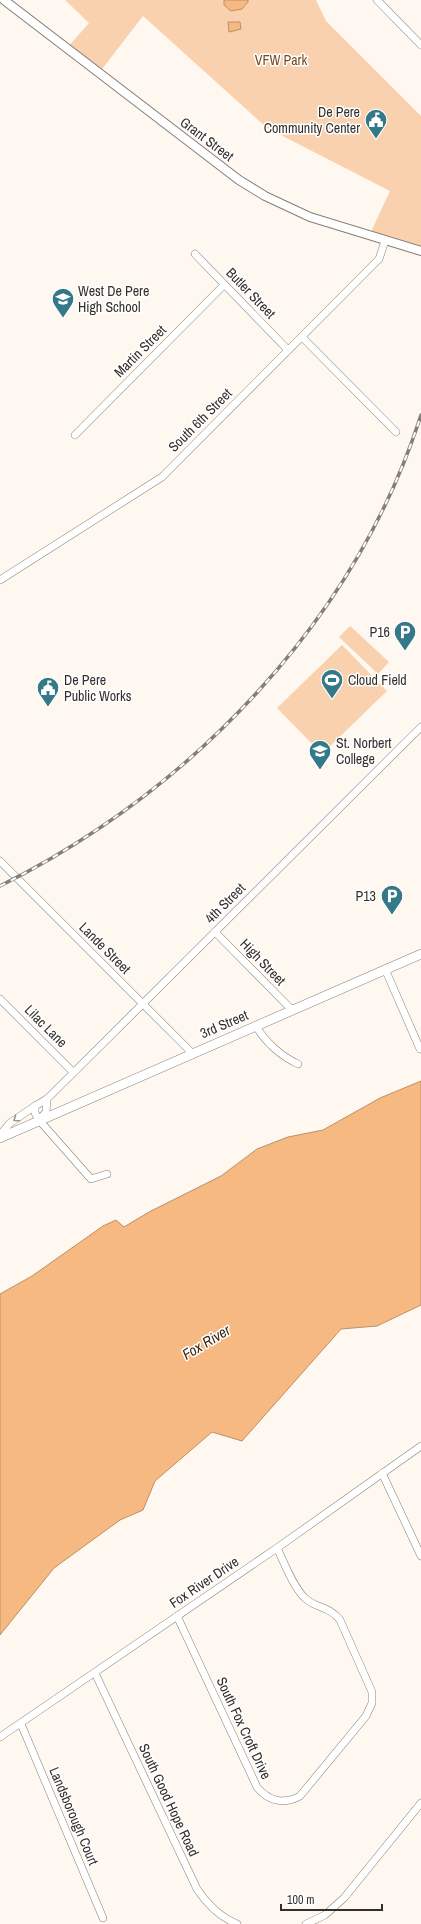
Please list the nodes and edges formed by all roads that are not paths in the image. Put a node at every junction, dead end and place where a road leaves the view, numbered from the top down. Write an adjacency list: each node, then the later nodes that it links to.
1 (4, 0): 4 (street, Grant Street)
2 (377, 0): 3 (street)
3 (421, 45)
4 (385, 241): 5 (street, Grant Street); 8 (street, South 6th Street)
5 (421, 251)
6 (195, 254): 7 (street, Butler Street)
7 (224, 285): 9 (street, Butler Street); 11 (street, Martin Street)
8 (302, 337): 9 (street, South 6th Street); 10 (street)
9 (288, 350): 12 (street, South 6th Street)
10 (396, 432)
11 (75, 435)
12 (0, 580)
13 (421, 727): 15 (street, 4th Street)
14 (0, 861): 19 (street, Lande Street)
15 (215, 932): 19 (street, 4th Street); 20 (street, High Street)
16 (421, 954): 17 (main road, 3rd Street)
17 (385, 969): 20 (main road, 3rd Street); 22 (street)
18 (0, 999): 25 (street, Lilac Lane)
19 (142, 1003): 23 (street, Lande Street); 25 (street, 4th Street)
20 (292, 1010): 21 (main road, 3rd Street)
21 (256, 1026): 23 (main road, 3rd Street); 24 (street)
22 (420, 1049)
23 (192, 1053): 28 (main road, 3rd Street)
24 (298, 1064)
25 (73, 1072): 26 (street, 4th Street)
26 (48, 1099): 27 (street, 4th Street); 28 (street, 4th Street)
27 (36, 1106): 28 (street); 29 (street, 4th Street, one-way to 29)
28 (39, 1120): 30 (main road, 3rd Street); 31 (street)
29 (0, 1135)
30 (0, 1138)
31 (107, 1174)
32 (421, 1446): 33 (street, Fox River Drive)
33 (382, 1473): 34 (street, Fox River Drive); 35 (street)
34 (277, 1548): 36 (street, Fox River Drive); 36 (street, South Fox Croft Drive)
35 (421, 1556)
36 (177, 1616): 37 (street, Fox River Drive)
37 (95, 1673): 38 (street, Fox River Drive); 42 (street, South Good Hope Road)
38 (21, 1724): 39 (street, Fox River Drive); 41 (street, Landsborough Court)
39 (0, 1737)
40 (421, 1803): 43 (street)
41 (103, 1918)
42 (237, 1924)
43 (306, 1924)

